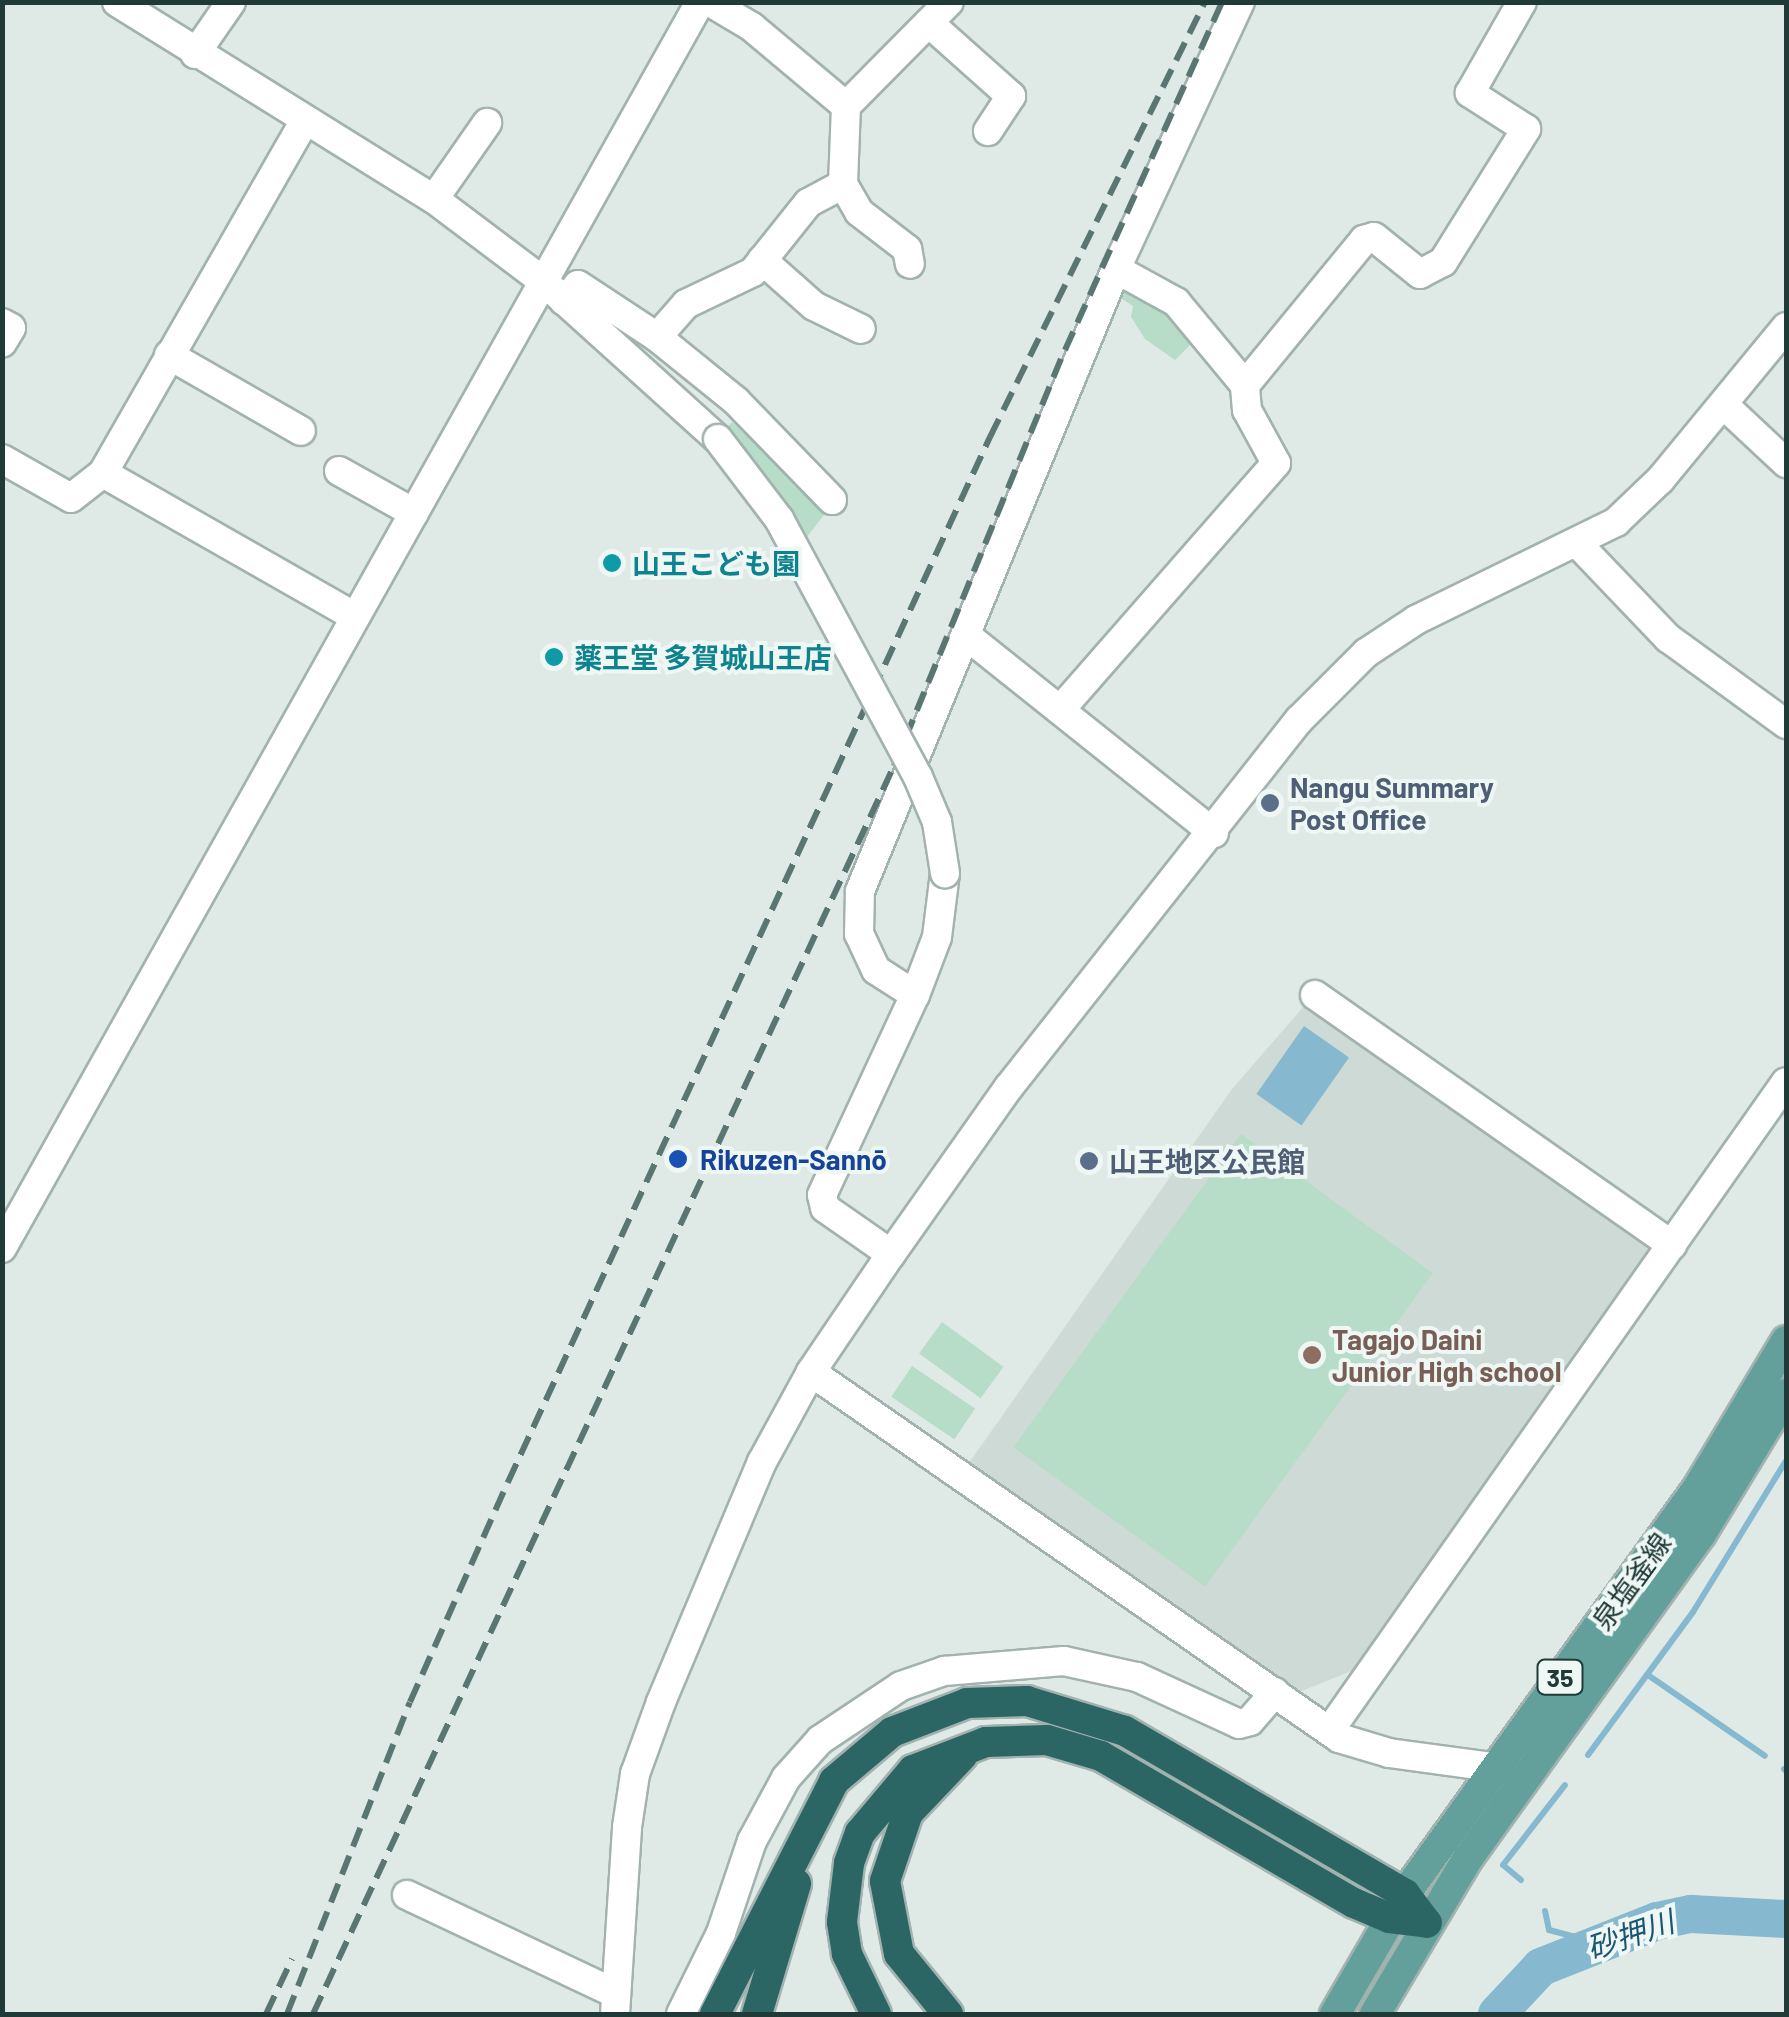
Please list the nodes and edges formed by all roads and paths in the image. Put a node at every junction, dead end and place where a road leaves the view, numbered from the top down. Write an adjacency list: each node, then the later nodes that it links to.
1 (116, 2): 8 (street)
2 (231, 2): 8 (street)
3 (700, 2): 18 (street)
4 (710, 2): 9 (street)
5 (1240, 2): 17 (street)
6 (1522, 2): 25 (street)
7 (939, 13): 9 (street); 12 (street)
8 (195, 54): 10 (street)
9 (846, 106): 13 (street)
10 (304, 122): 14 (street); 24 (street)
11 (487, 123): 14 (street)
12 (988, 132)
13 (843, 184): 15 (street); 16 (street)
14 (434, 199): 18 (street)
15 (762, 260): 21 (street); 22 (street)
16 (910, 264)
17 (1116, 269): 25 (street); 36 (street)
18 (554, 292): 22 (street); 33 (street); 40 (street, bridge)
19 (2, 322): 23 (street)
20 (1786, 327): 26 (street)
21 (861, 328)
22 (657, 337): 32 (street)
23 (2, 344)
24 (169, 355): 27 (street); 31 (street)
25 (1244, 385): 37 (street)
26 (1724, 405): 29 (street); 34 (street)
27 (302, 431)
28 (2, 460): 31 (street)
29 (1786, 464)
30 (339, 472): 33 (street)
31 (104, 473): 35 (street)
32 (832, 500)
33 (414, 513): 35 (street)
34 (1579, 545): 38 (street); 39 (street)
35 (355, 617): 44 (street)
36 (968, 636): 37 (street); 40 (street)
37 (1060, 710): 39 (street)
38 (1786, 724)
39 (1214, 833): 45 (street)
40 (916, 995): 45 (street)
41 (1315, 995): 43 (street)
42 (1786, 1082): 43 (street)
43 (1672, 1245): 51 (street)
44 (2, 1248)
45 (890, 1254): 47 (street)
46 (1786, 1341): 53 (main road, 泉塩釜線 / 35)
47 (811, 1372): 49 (street); 57 (street)
48 (1786, 1394): 56 (main road, 泉塩釜線 / 35)
49 (1275, 1692): 51 (street); 58 (street)
50 (916, 1720): 55 (highway); 59 (highway); 60 (highway)
51 (1330, 1730): 53 (street)
52 (986, 1742): 55 (highway); 61 (highway); 62 (highway)
53 (1491, 1768): 55 (main road, 泉塩釜線 / 35)
54 (406, 1895): 57 (street)
55 (1397, 1906): 56 (highway); 63 (main road, 泉塩釜線 / 35)
56 (1427, 1923): 64 (main road, 泉塩釜線 / 35)
57 (615, 2004)
58 (680, 2014)
59 (714, 2014)
60 (757, 2014)
61 (876, 2014)
62 (948, 2014)
63 (1335, 2014)
64 (1375, 2014)

